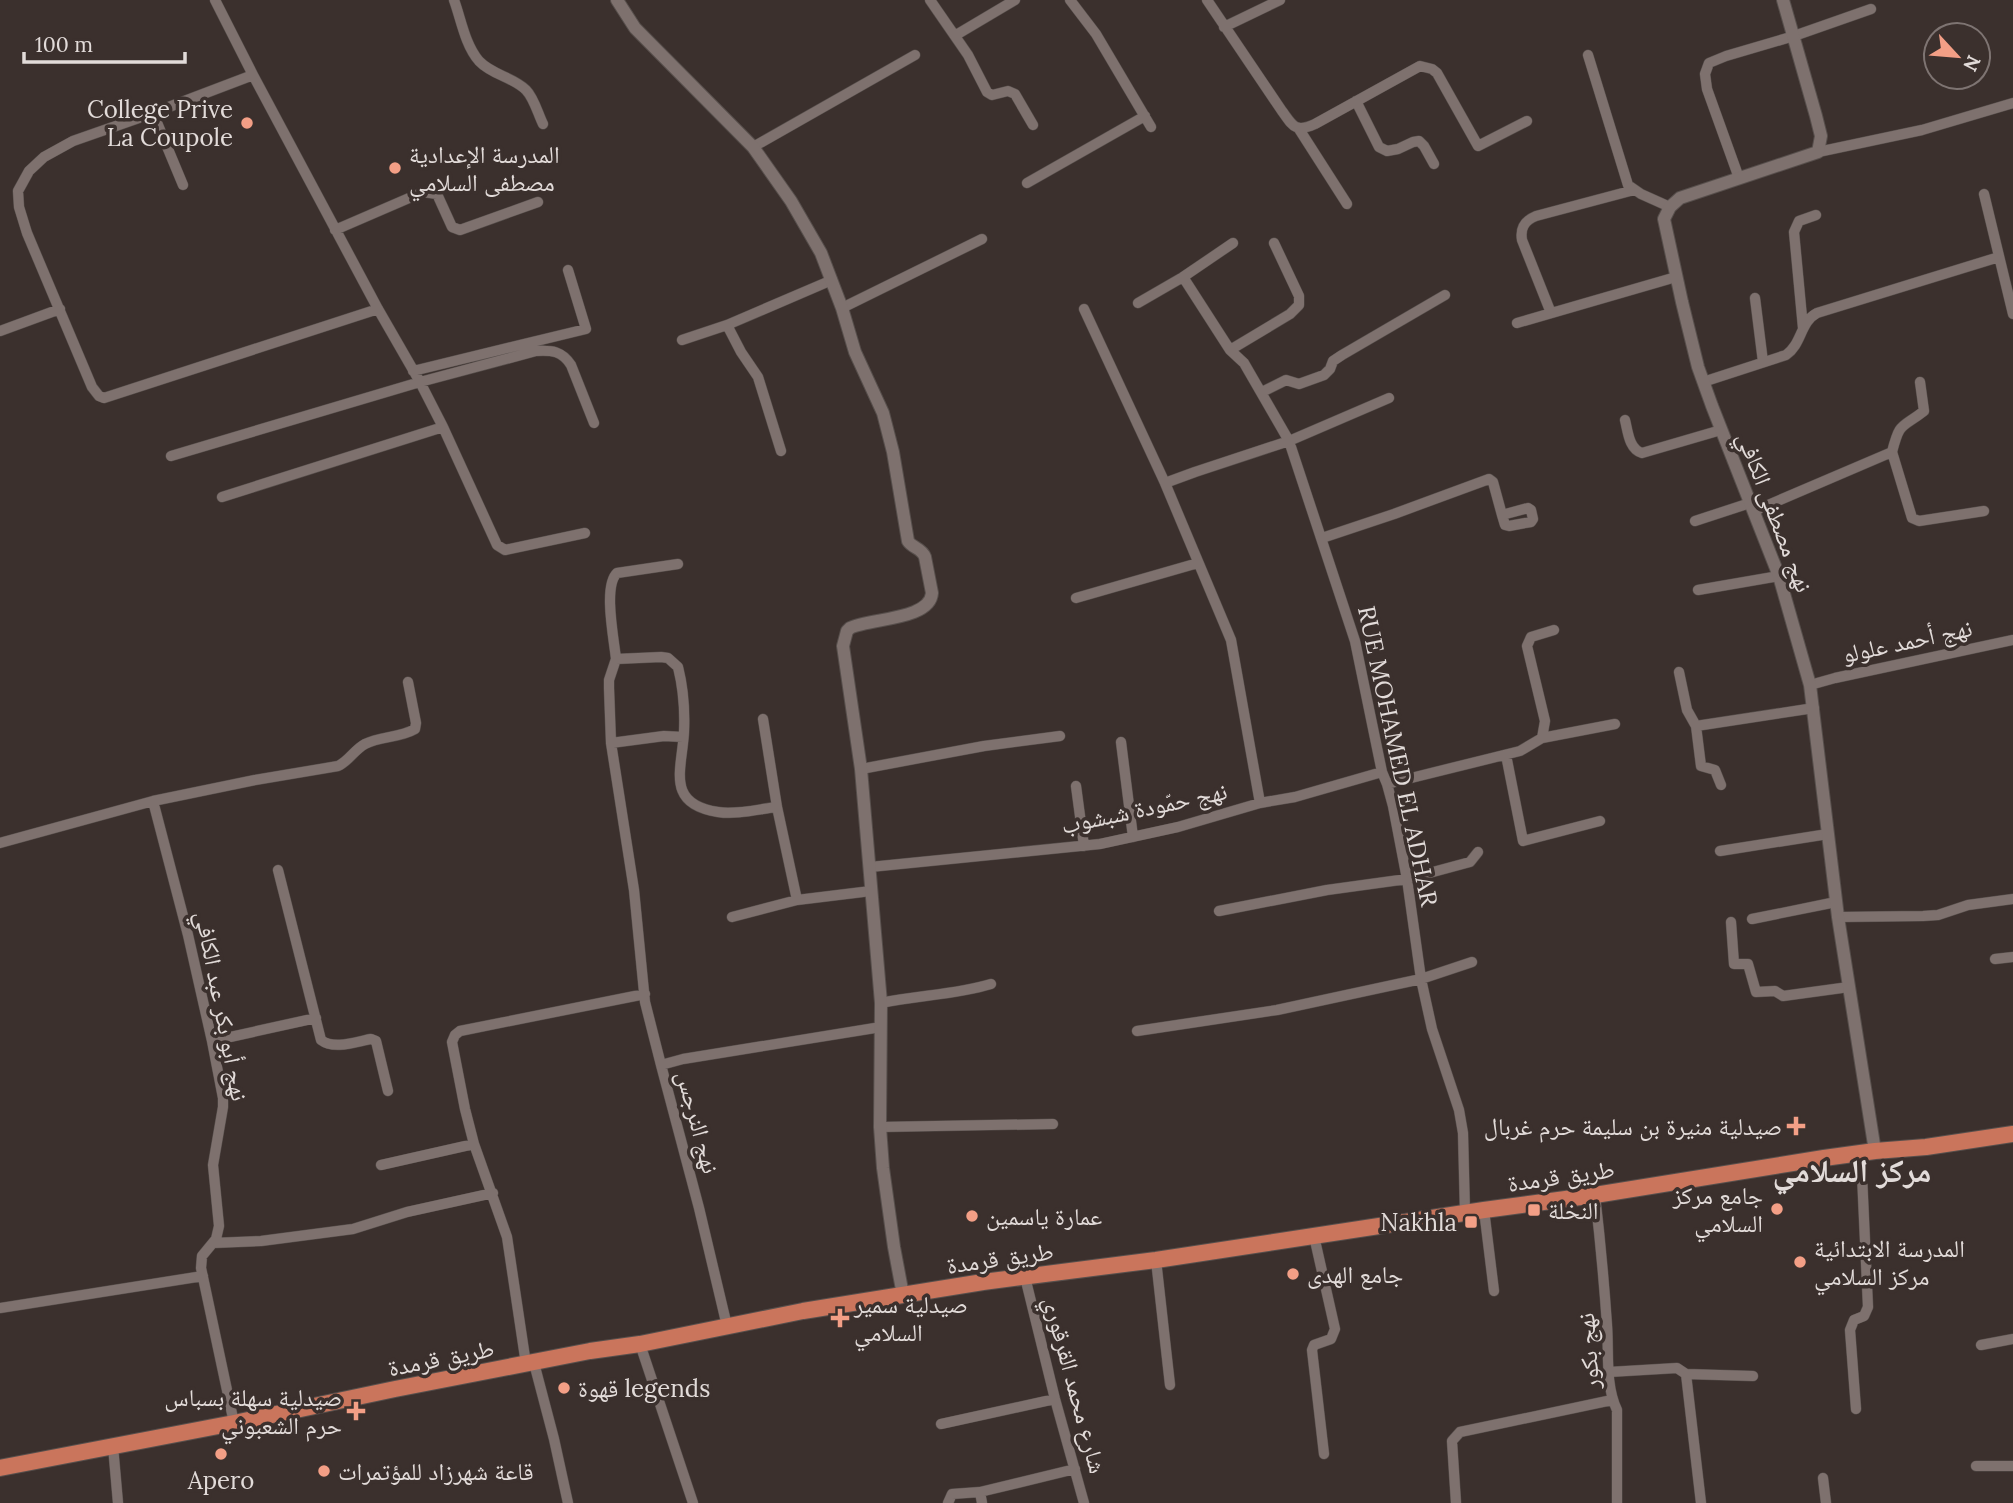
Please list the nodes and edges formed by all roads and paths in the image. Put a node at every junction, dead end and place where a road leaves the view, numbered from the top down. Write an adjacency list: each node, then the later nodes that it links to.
1 (215, 0): 16 (street)
2 (454, 0): 22 (street)
3 (617, 0): 26 (street)
4 (930, 0): 12 (street)
5 (1015, 0): 12 (street)
6 (1070, 0): 20 (street)
7 (1207, 0): 11 (street)
8 (1280, 0): 11 (street)
9 (1783, 0): 13 (street)
10 (1871, 9): 13 (street)
11 (1224, 27): 25 (street)
12 (956, 35): 23 (street)
13 (1794, 36): 27 (street); 29 (street)
14 (915, 55): 26 (street)
15 (1588, 55): 32 (street)
16 (253, 75): 19 (street); 38 (street)
17 (1356, 101): 21 (street); 25 (street); 28 (street)
18 (2013, 103): 27 (street)
19 (153, 113): 31 (street); 51 (street)
20 (1144, 116): 24 (street); 30 (street)
21 (1527, 121)
22 (543, 124)
23 (1033, 125)
24 (1151, 127)
25 (1299, 129): 35 (street)
26 (753, 146): 46 (street)
27 (1818, 152): 29 (street)
28 (1434, 164)
29 (1739, 178): 36 (street)
30 (1027, 183)
31 (183, 185)
32 (1634, 190): 36 (street); 54 (street)
33 (1984, 194): 42 (street)
34 (538, 202): 38 (street)
35 (1347, 204)
36 (1670, 206): 45 (street, نهج مصطفى الكافي)
37 (1816, 215): 58 (street)
38 (335, 230): 52 (street)
39 (982, 239): 50 (street)
40 (1233, 243): 44 (street)
41 (1275, 243): 61 (street)
42 (1999, 257): 55 (street); 58 (street)
43 (568, 270): 63 (street)
44 (1183, 277): 49 (street); 61 (street, RUE MOHAMED EL ADHAR)
45 (1676, 277): 54 (street); 65 (street, نهج مصطفى الكافي)
46 (832, 280): 50 (street); 57 (street)
47 (1445, 295): 67 (street)
48 (1755, 298): 62 (street)
49 (1138, 303)
50 (842, 308): 106 (street)
51 (60, 309): 52 (street); 59 (street)
52 (378, 309): 63 (street)
53 (1084, 309): 77 (street)
54 (1551, 313): 56 (street)
55 (2013, 314)
56 (1517, 323)
57 (727, 325): 60 (street); 74 (street)
58 (1803, 329): 62 (street)
59 (0, 331)
60 (682, 340)
61 (1230, 350): 67 (street, RUE MOHAMED EL ADHAR)
62 (1763, 362): 65 (street)
63 (413, 371): 64 (street)
64 (420, 382): 70 (street); 71 (street); 76 (street)
65 (1703, 382): 72 (street, نهج مصطفى الكافي)
66 (1920, 382): 75 (street)
67 (1262, 392): 73 (street, RUE MOHAMED EL ADHAR)
68 (1389, 398): 73 (street)
69 (1625, 419): 72 (street)
70 (594, 423)
71 (443, 427): 78 (street); 83 (street)
72 (1721, 430): 79 (street, نهج مصطفى الكافي)
73 (1289, 441): 77 (street); 84 (street, RUE MOHAMED EL ADHAR)
74 (781, 451)
75 (1892, 453): 79 (street); 80 (street)
76 (171, 456)
77 (1165, 483): 85 (street)
78 (222, 497)
79 (1752, 507): 82 (street); 87 (street, نهج مصطفى الكافي)
80 (1984, 511)
81 (1502, 515): 84 (street)
82 (1695, 521)
83 (585, 533)
84 (1322, 538): 107 (street, RUE MOHAMED EL ADHAR)
85 (1198, 563): 89 (street); 112 (street)
86 (678, 564): 92 (street)
87 (1779, 576): 88 (street); 95 (street, نهج مصطفى الكافي)
88 (1698, 590)
89 (1076, 598)
90 (1554, 630): 102 (street)
91 (2013, 640): 95 (street, نهج أحمد علولو)
92 (616, 659): 101 (street); 104 (street)
93 (1679, 673): 99 (street)
94 (408, 682): 111 (street)
95 (1810, 685): 96 (street, نهج مصطفى الكافي)
96 (1814, 708): 99 (street); 115 (street, نهج مصطفى الكافي)
97 (763, 719): 113 (street)
98 (1615, 724): 102 (street)
99 (1696, 726): 110 (street)
100 (1060, 736): 106 (street)
101 (683, 737): 104 (street); 113 (street)
102 (1542, 738): 105 (street)
103 (1121, 741): 116 (street)
104 (611, 743): 139 (street)
105 (1506, 755): 108 (street); 114 (street)
106 (861, 769): 121 (street)
107 (1382, 772): 108 (street, RUE MOHAMED EL ADHAR); 112 (street, نهج حمّودة شبشوب)
108 (1387, 784): 123 (street, RUE MOHAMED EL ADHAR)
109 (1076, 786): 118 (street)
110 (1721, 786)
111 (153, 801): 117 (street); 144 (street, نهج أبو بكر عبد الكافي)
112 (1260, 803): 116 (street, نهج حمّودة شبشوب)
113 (778, 807): 126 (street)
114 (1600, 821)
115 (1828, 834): 119 (street); 127 (street, نهج مصطفى الكافي)
116 (1133, 837): 118 (street, نهج حمّودة شبشوب)
117 (0, 843)
118 (1084, 846): 121 (street, نهج حمّودة شبشوب)
119 (1720, 851)
120 (1478, 852): 123 (street)
121 (870, 867): 124 (street)
122 (278, 870): 141 (street)
123 (1407, 879): 128 (street); 136 (street, RUE MOHAMED EL ADHAR)
124 (872, 891): 126 (street); 140 (street)
125 (2013, 899): 130 (street)
126 (797, 900): 129 (street)
127 (1836, 902): 130 (street, نهج مصطفى الكافي); 131 (street)
128 (1219, 911)
129 (732, 917)
130 (1838, 917): 138 (street, نهج مصطفى الكافي)
131 (1752, 919)
132 (1731, 922): 138 (street)
133 (2013, 957): 134 (street)
134 (1995, 959)
135 (1472, 962): 136 (street)
136 (1421, 979): 143 (street); 156 (street, RUE MOHAMED EL ADHAR)
137 (992, 984): 140 (street)
138 (1849, 987): 151 (street, نهج مصطفى الكافي)
139 (645, 994): 145 (street); 150 (street)
140 (881, 1003): 142 (street)
141 (316, 1018): 144 (street); 146 (street)
142 (881, 1027): 145 (street, نهج النرجس); 148 (street)
143 (1137, 1031)
144 (212, 1041): 158 (street, نهج أبو بكر عبد الكافي)
145 (661, 1065): 165 (street, نهج النرجس)
146 (388, 1091)
147 (1053, 1124): 148 (street)
148 (880, 1127): 163 (street)
149 (2013, 1134): 151 (main road, طريق قرمدة)
150 (474, 1144): 152 (street); 153 (street)
151 (1868, 1152): 154 (main road, طريق قرمدة); 176 (street)
152 (381, 1165)
153 (493, 1194): 158 (street); 169 (street)
154 (1595, 1195): 155 (main road, طريق قرمدة); 170 (street, نهج بكور)
155 (1484, 1210): 156 (main road, طريق قرمدة); 162 (street)
156 (1465, 1213): 157 (main road, طريق قرمدة)
157 (1314, 1236): 159 (main road, طريق قرمدة); 180 (street)
158 (213, 1243): 160 (street, نهج أبو بكر عبد الكافي)
159 (1156, 1260): 161 (main road, طريق قرمدة); 173 (street)
160 (203, 1276): 164 (street); 177 (street, نهج أبو بكر عبد الكافي)
161 (1025, 1277): 163 (main road, طريق قرمدة); 174 (street, شارع محمد القرقوري)
162 (1494, 1291)
163 (903, 1295): 165 (main road, طريق قرمدة)
164 (0, 1308)
165 (727, 1326): 167 (main road, طريق قرمدة)
166 (2013, 1339): 168 (street)
167 (640, 1344): 169 (main road, طريق قرمدة); 189 (street)
168 (1981, 1345)
169 (530, 1364): 177 (main road, طريق قرمدة); 188 (street)
170 (1609, 1372): 171 (street); 175 (street, نهج بكور)
171 (1686, 1374): 172 (street); 195 (street)
172 (1753, 1376)
173 (1170, 1385)
174 (1055, 1399): 178 (street); 184 (street, شارع محمد القرقوري)
175 (1612, 1400): 193 (street); 194 (street, نهج بكور)
176 (1856, 1409)
177 (234, 1423): 179 (main road, طريق قرمدة)
178 (941, 1424)
179 (113, 1446): 183 (main road, طريق قرمدة); 187 (street)
180 (1324, 1454)
181 (1976, 1466): 182 (street)
182 (2013, 1466)
183 (0, 1468)
184 (1074, 1469): 186 (street); 192 (street, شارع محمد القرقوري)
185 (1824, 1478): 196 (street)
186 (980, 1492): 190 (street); 191 (street)
187 (118, 1503)
188 (568, 1503)
189 (693, 1503)
190 (948, 1503)
191 (982, 1503)
192 (1084, 1503)
193 (1456, 1503)
194 (1617, 1503)
195 (1701, 1503)
196 (1826, 1503)

